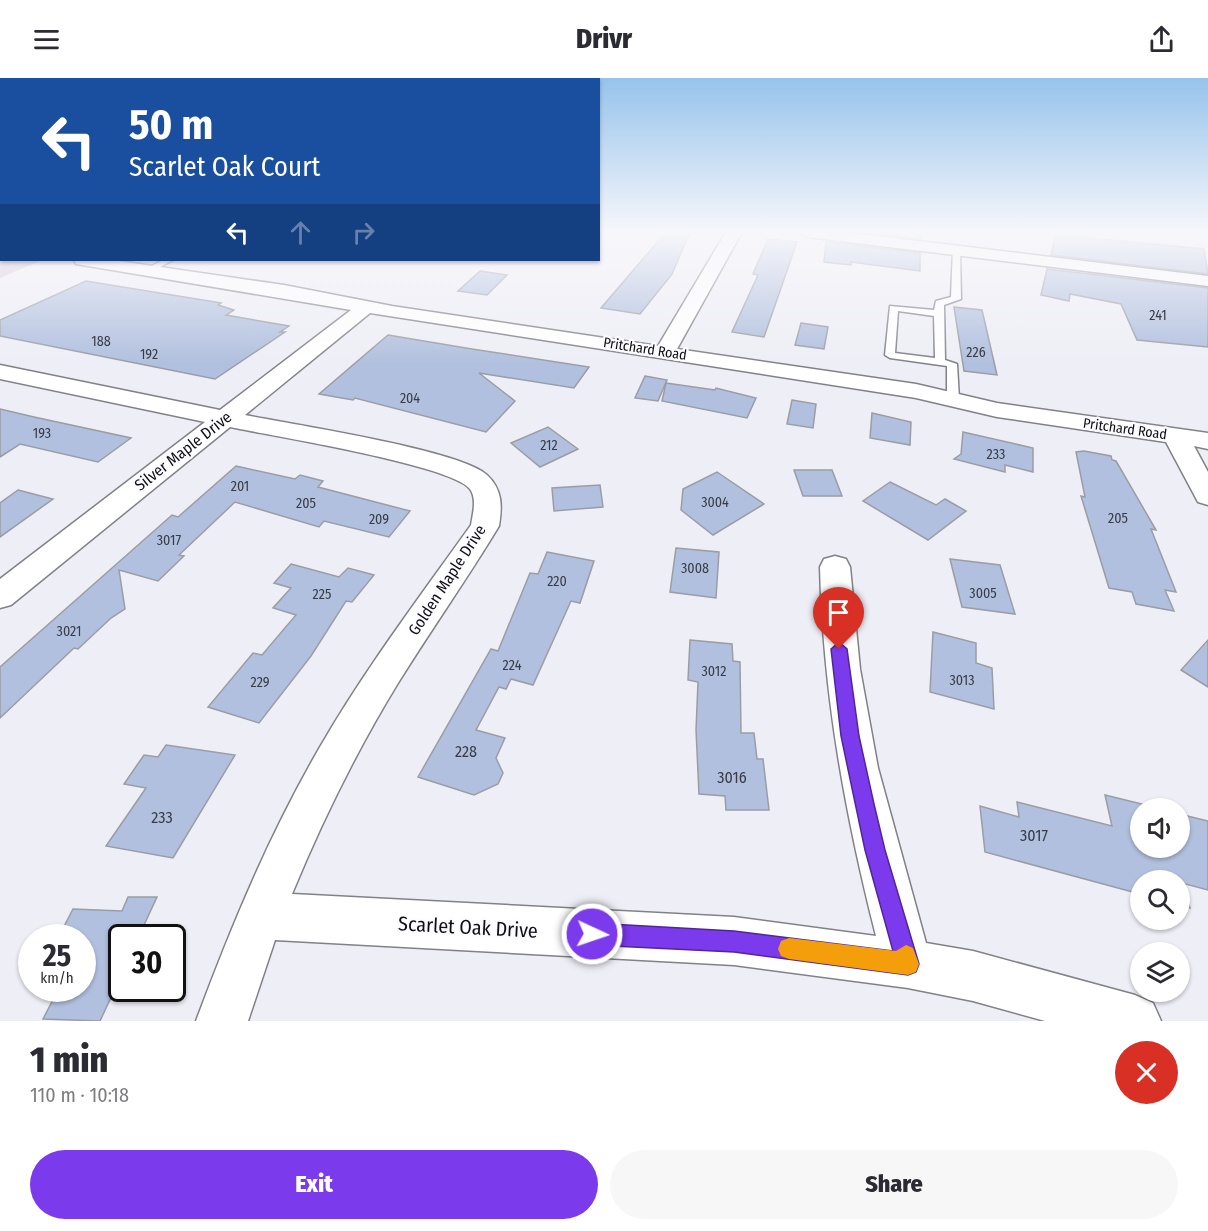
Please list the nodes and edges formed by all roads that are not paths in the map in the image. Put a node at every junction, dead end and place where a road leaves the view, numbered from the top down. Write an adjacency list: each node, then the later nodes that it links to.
1 (183, 276): 6 (street, Pritchard Road)
2 (709, 276): 8 (street)
3 (956, 276): 7 (lane)
4 (1167, 276): 5 (street)
5 (1208, 281)
6 (366, 307): 8 (street, Pritchard Road); 12 (street, Silver Maple Drive)
7 (939, 314): 9 (lane); 9 (lane)
8 (665, 352): 11 (street, Pritchard Road)
9 (940, 362): 11 (lane)
10 (0, 372): 12 (street, Golden Maple Drive)
11 (953, 399): 13 (street, Pritchard Road)
12 (224, 419): 17 (street, Silver Maple Drive); 18 (street, Golden Maple Drive)
13 (1176, 437): 14 (street, Pritchard Road); 15 (street)
14 (1208, 441)
15 (1208, 496)
16 (835, 567): 19 (street)
17 (0, 596)
18 (260, 916): 19 (street, Scarlet Oak Drive); 20 (street, Golden Maple Drive)
19 (908, 964): 21 (street, Scarlet Oak Drive)
20 (222, 1021)
21 (1135, 1021)

